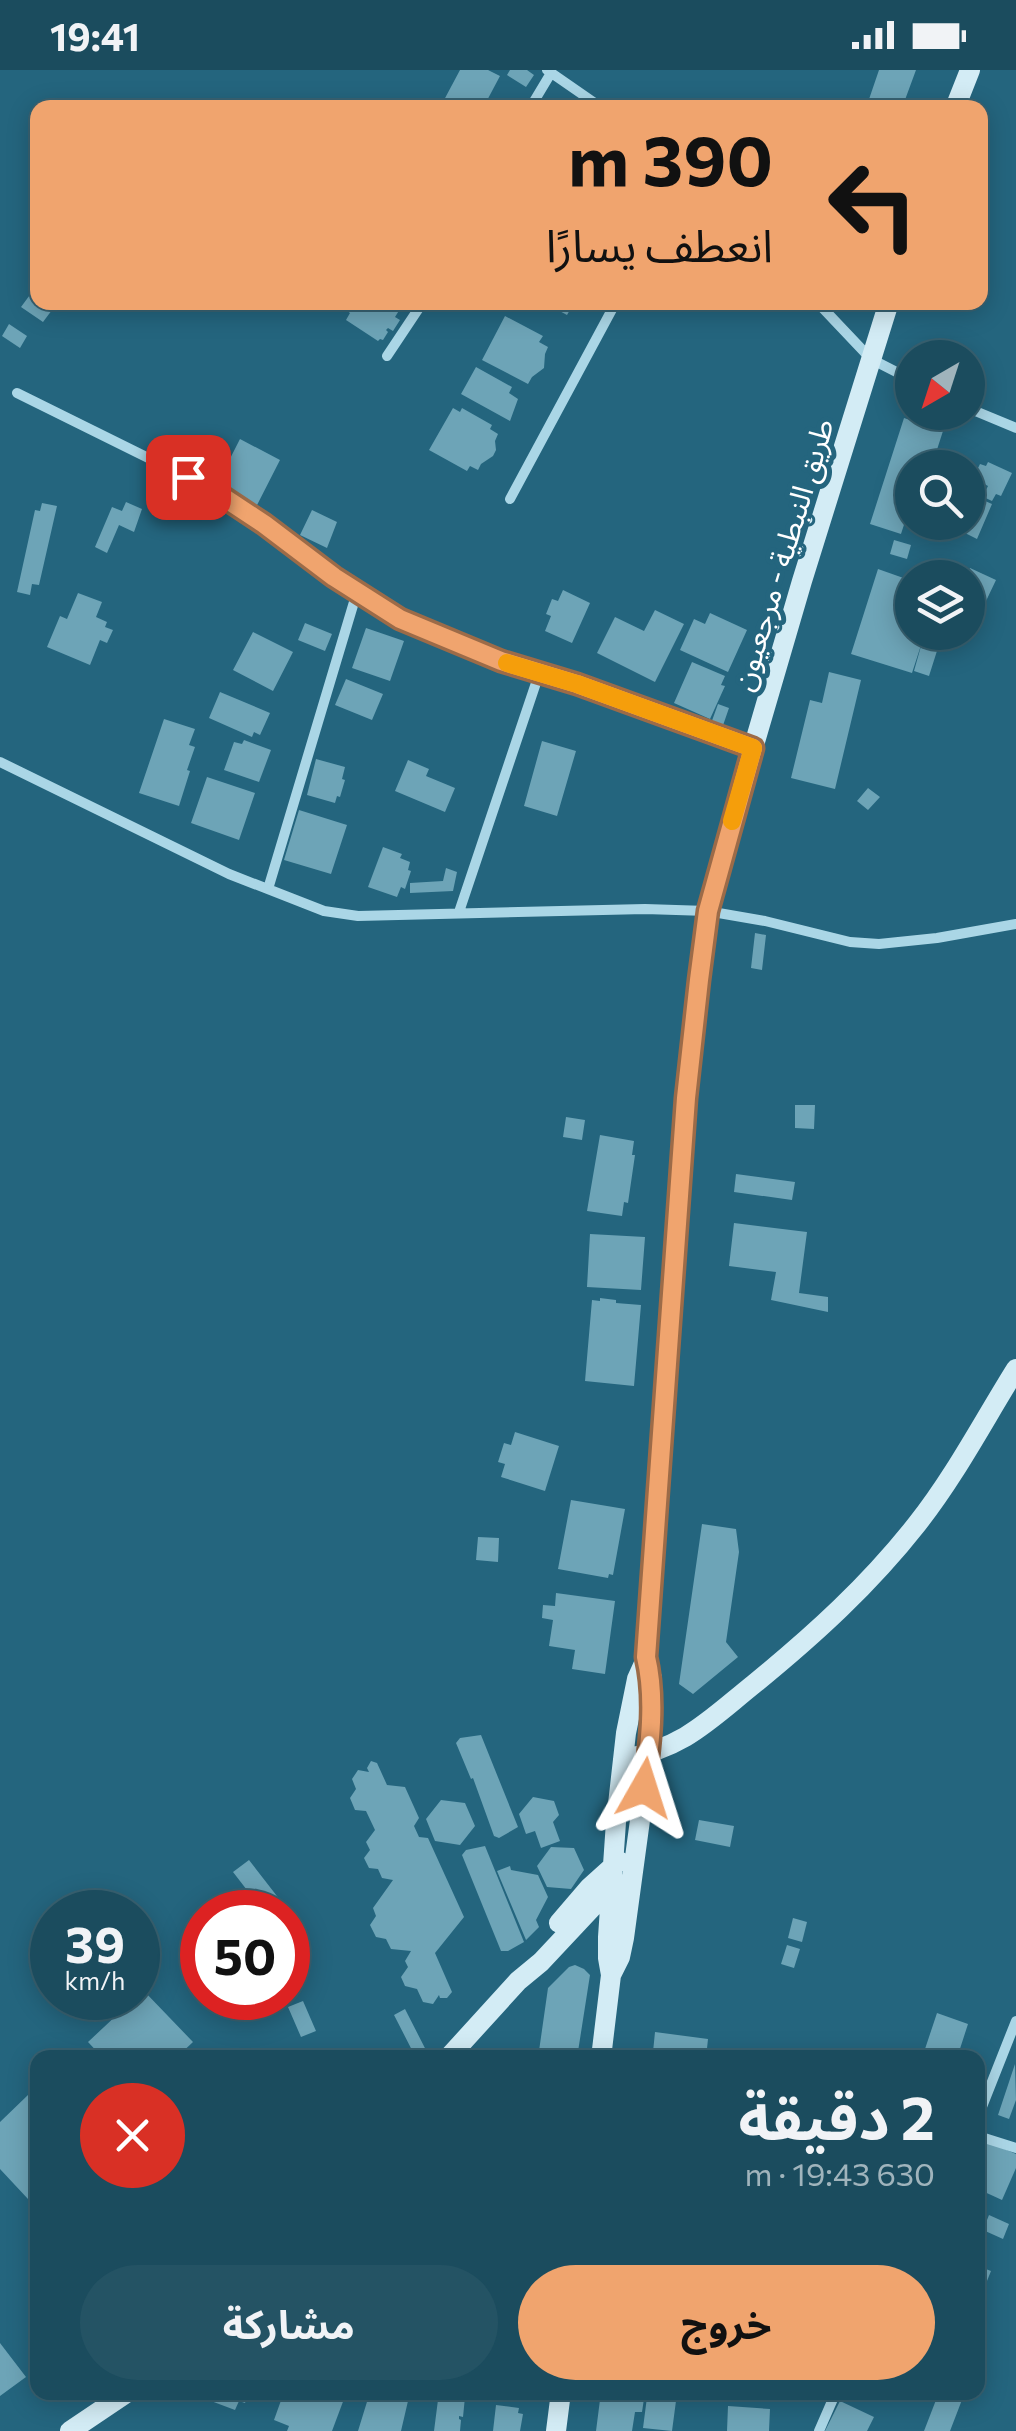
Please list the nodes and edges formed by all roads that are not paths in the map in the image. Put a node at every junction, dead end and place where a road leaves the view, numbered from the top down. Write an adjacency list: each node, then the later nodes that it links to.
1 (970, 70): 5 (main road)
2 (549, 71): 3 (street); 4 (street)
3 (534, 100)
4 (591, 100)
5 (958, 100)
6 (418, 310): 10 (street)
7 (612, 310): 16 (street)
8 (825, 310): 11 (street)
9 (887, 310): 11 (main road, طريق النبطية - مرجعيون)
10 (387, 356)
11 (872, 359): 12 (street); 19 (main road, طريق النبطية - مرجعيون)
12 (895, 371)
13 (17, 392): 17 (street)
14 (985, 415): 15 (street)
15 (1016, 428)
16 (510, 499)
17 (357, 592): 18 (street); 21 (street)
18 (539, 674): 19 (street); 23 (street)
19 (753, 748): 22 (main road, طريق النبطية - مرجعيون)
20 (0, 762): 21 (street)
21 (268, 890): 23 (street)
22 (708, 911): 23 (street); 24 (street); 26 (main road, طريق النبطية - مرجعيون)
23 (460, 912)
24 (1016, 924)
25 (1016, 1368): 27 (main road)
26 (646, 1657): 27 (main road, طريق النبطية - مرجعيون); 28 (main road, طريق النبطية - مرجعيون)
27 (649, 1754): 28 (main road); 29 (main road, طريق النبطية - مرجعيون)
28 (623, 1759): 29 (main road, طريق النبطية - مرجعيون)
29 (624, 1868): 31 (main road); 32 (main road, طريق النبطية - مرجعيون)
30 (1016, 2021): 33 (street)
31 (455, 2050)
32 (601, 2050)
33 (985, 2099)
34 (985, 2138): 35 (street)
35 (1016, 2148)
36 (116, 2400): 39 (main road)
37 (560, 2400): 40 (main road)
38 (833, 2400): 41 (street)
39 (70, 2431)
40 (556, 2431)
41 (819, 2431)

